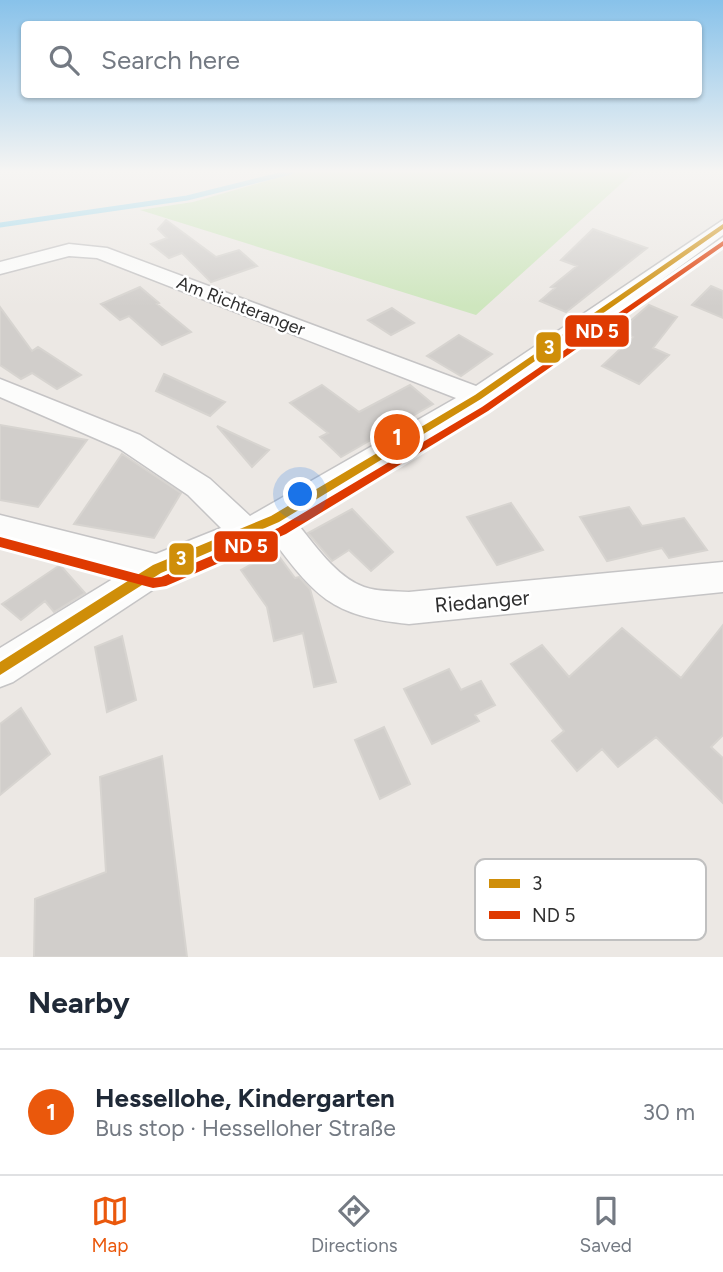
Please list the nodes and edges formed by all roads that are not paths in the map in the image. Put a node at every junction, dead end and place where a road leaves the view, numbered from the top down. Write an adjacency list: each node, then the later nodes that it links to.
1 (723, 226): 4 (street)
2 (0, 268): 4 (street, Am Richteranger)
3 (0, 387): 5 (street)
4 (478, 397): 5 (street)
5 (260, 525): 7 (street); 8 (street, Riedanger)
6 (0, 528): 7 (street)
7 (157, 569): 9 (street)
8 (723, 577)
9 (0, 670)

